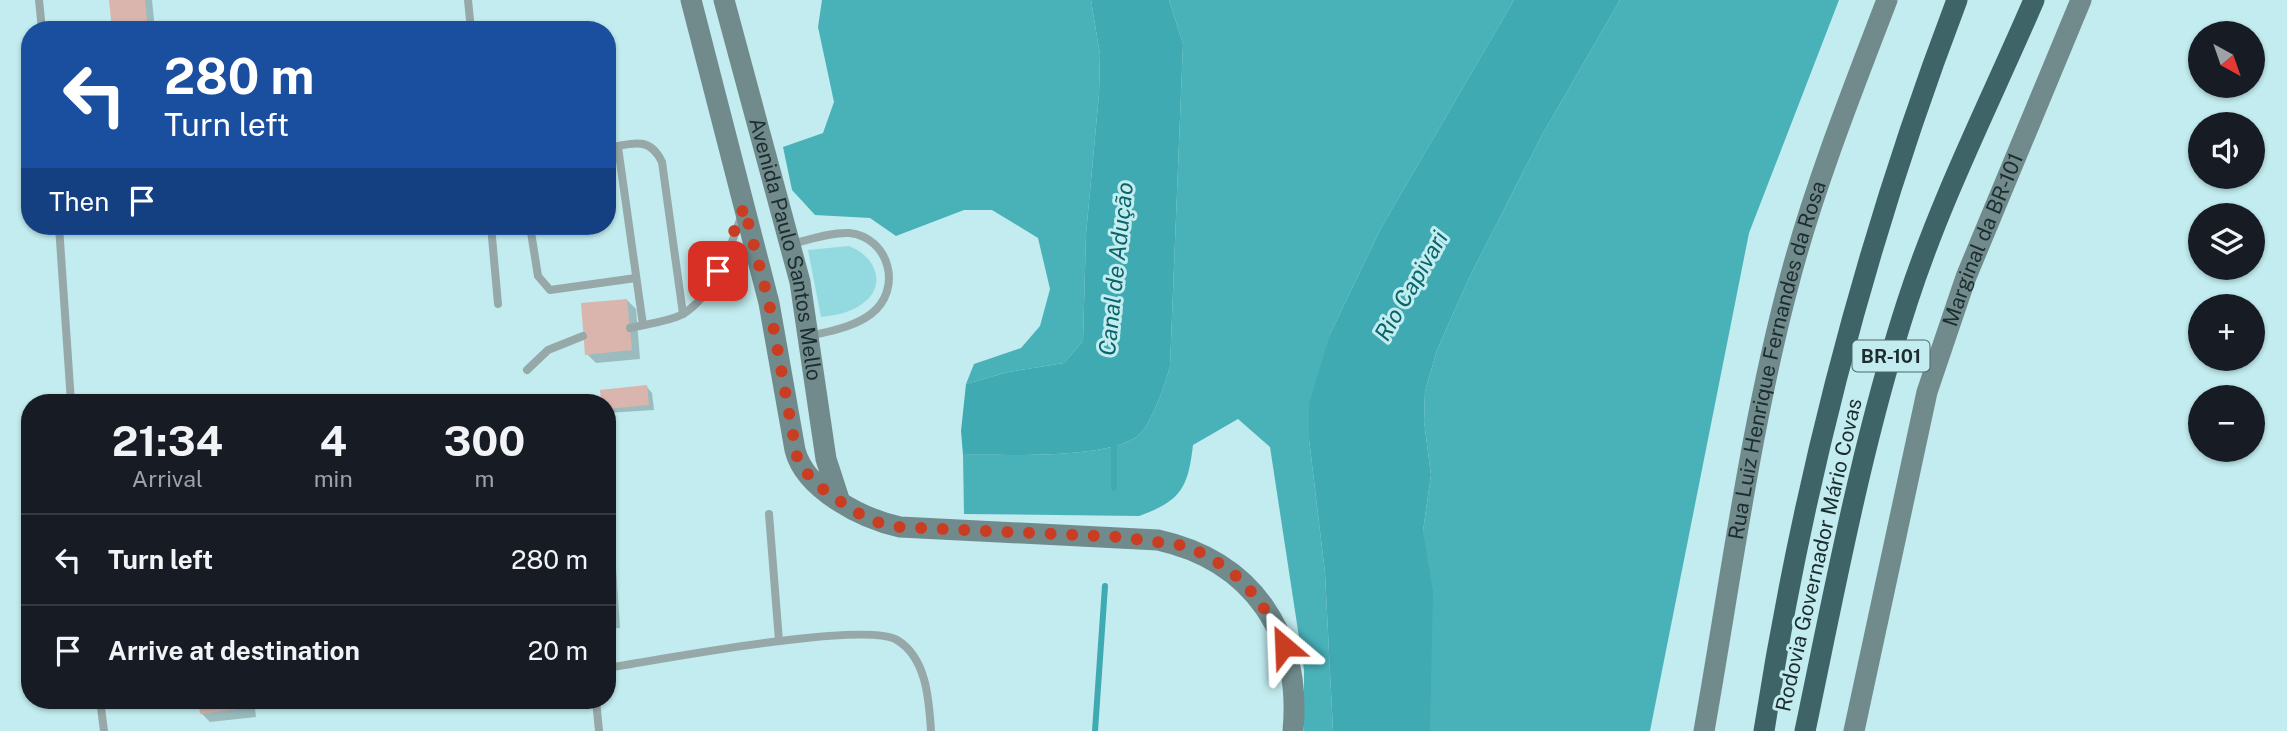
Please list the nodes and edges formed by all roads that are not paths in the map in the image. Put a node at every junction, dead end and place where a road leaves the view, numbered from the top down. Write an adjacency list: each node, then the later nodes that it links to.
1 (39, 0): 9 (lane)
2 (468, 0): 10 (lane)
3 (691, 0): 12 (street, Avenida Paulo Santos Mello)
4 (723, 0): 13 (street, Avenida Paulo Santos Mello)
5 (1887, 0): 39 (street, Rua Luiz Henrique Fernandes da Rosa)
6 (1957, 0): 40 (highway, Rodovia Governador Mário Covas / BR-101)
7 (2034, 0): 41 (highway, Rodovia Governador Mário Covas / BR-101)
8 (2081, 0): 42 (street, Marginal da BR-101)
9 (40, 21)
10 (470, 21)
11 (618, 146): 19 (lane); 21 (lane)
12 (739, 186): 13 (street); 14 (street, Avenida Paulo Santos Mello)
13 (775, 188): 14 (street); 18 (street, Avenida Paulo Santos Mello)
14 (744, 207): 21 (lane); 26 (street, Avenida Paulo Santos Mello)
15 (60, 235): 28 (lane)
16 (492, 235): 20 (lane)
17 (531, 235): 19 (lane)
18 (791, 244): 25 (street, Avenida Paulo Santos Mello); 25 (lane)
19 (636, 278): 22 (lane)
20 (498, 304)
21 (683, 314): 22 (lane)
22 (643, 325): 23 (lane)
23 (630, 328)
24 (583, 336): 27 (lane)
25 (810, 336): 26 (street); 29 (street, Avenida Paulo Santos Mello)
26 (776, 343): 29 (street, Avenida Paulo Santos Mello)
27 (527, 370)
28 (70, 394)
29 (839, 499): 38 (street, Avenida Paulo Santos Mello)
30 (769, 514): 31 (lane)
31 (779, 641): 32 (lane); 37 (lane)
32 (616, 667)
33 (101, 709): 35 (lane)
34 (597, 709): 36 (lane)
35 (104, 731)
36 (599, 731)
37 (931, 731)
38 (1293, 731)
39 (1704, 731)
40 (1764, 731)
41 (1805, 731)
42 (1854, 731)

